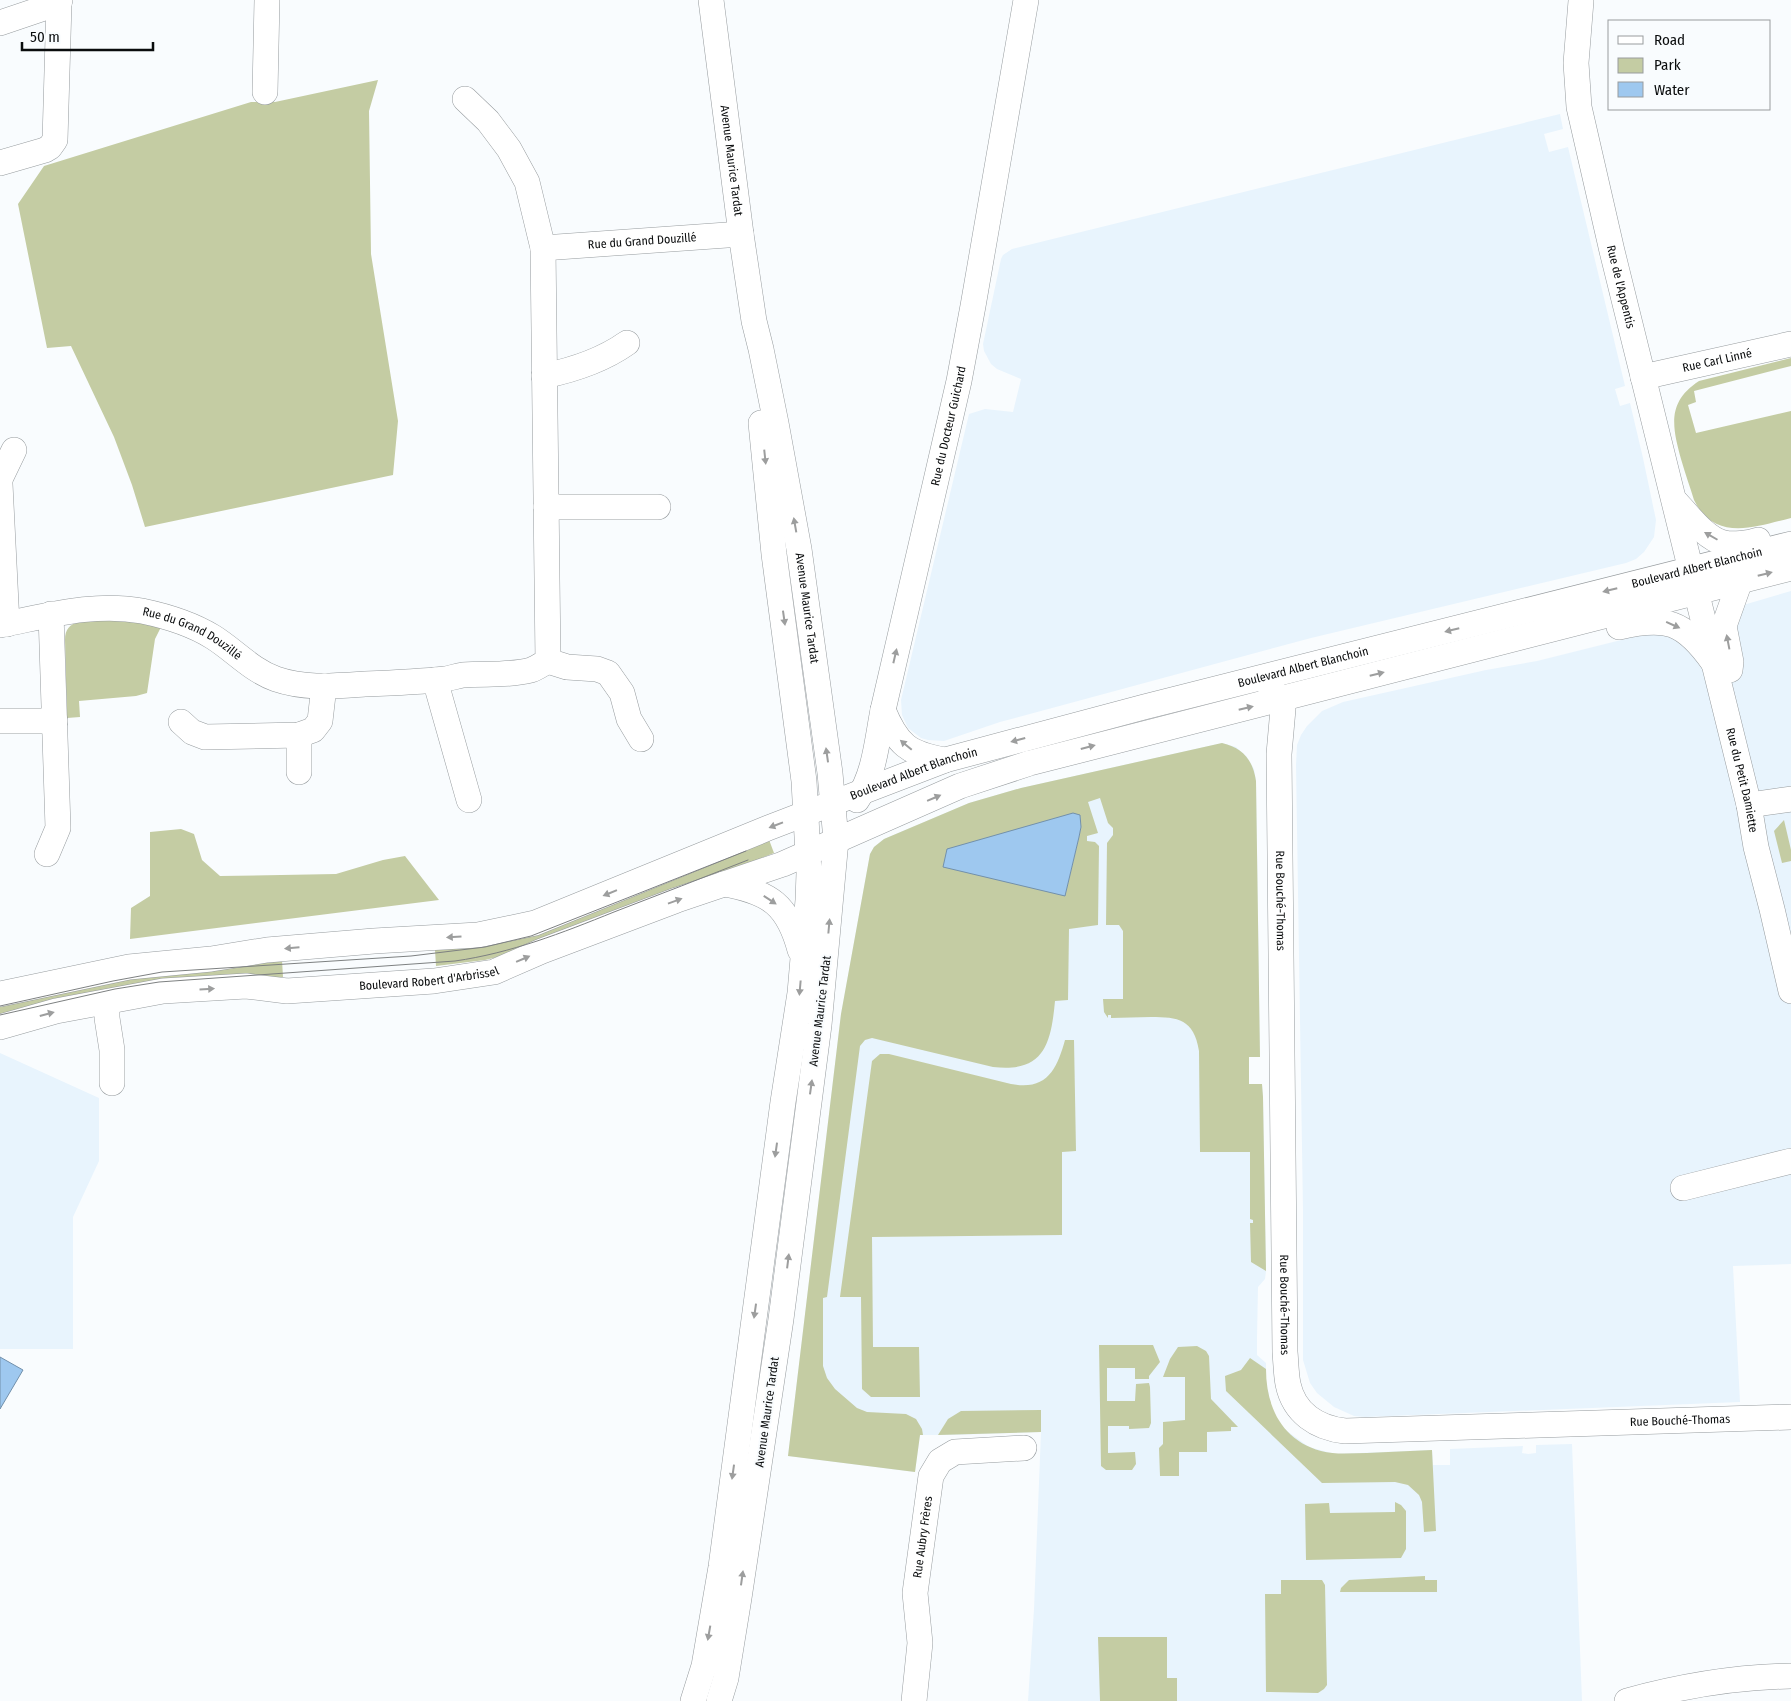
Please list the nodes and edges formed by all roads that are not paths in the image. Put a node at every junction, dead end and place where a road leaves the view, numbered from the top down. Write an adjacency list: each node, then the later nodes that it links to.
1 (267, 0): 7 (street)
2 (711, 0): 10 (street, Avenue Maurice Tardat)
3 (1026, 0): 38 (street, Rue du Docteur Guichard, one-way to 3)
4 (1581, 0): 15 (street, Rue de l'Appentis)
5 (60, 1): 6 (street); 9 (street)
6 (0, 23)
7 (265, 92)
8 (465, 99): 11 (street)
9 (0, 163)
10 (741, 234): 11 (street, Rue du Grand Douzillé); 50 (street, Avenue Maurice Tardat)
11 (543, 248): 14 (street)
12 (627, 343): 14 (street)
13 (1791, 344): 15 (street, Rue Carl Linné)
14 (544, 376): 21 (street)
15 (1643, 377): 19 (street, Rue de l'Appentis)
16 (14, 450): 17 (street)
17 (0, 479)
18 (0, 484): 28 (street, Rue du Grand Douzillé)
19 (1675, 501): 22 (street, one-way to 19); 25 (street, Rue de l'Appentis)
20 (658, 507): 21 (street)
21 (546, 508): 31 (street)
22 (1791, 531)
23 (1791, 544): 25 (street, Boulevard Albert Blanchoin)
24 (1791, 568): 26 (street, Boulevard Albert Blanchoin, one-way to 24)
25 (1694, 581): 26 (street, Boulevard Albert Blanchoin); 29 (street, Boulevard Albert Blanchoin); 30 (street, Boulevard Albert Blanchoin, one-way to 30); 32 (street, Rue du Petit Damiette)
26 (1740, 581): 37 (street, one-way to 26)
27 (51, 614): 28 (street, Rue du Grand Douzillé); 35 (street, Rue du Grand Douzillé); 40 (street)
28 (4, 624)
29 (1540, 632): 32 (street, one-way to 32); 36 (street, Boulevard Albert Blanchoin, one-way to 29)
30 (1336, 658): 34 (street, Boulevard Albert Blanchoin); 36 (street)
31 (548, 661): 33 (street, Rue du Grand Douzillé); 43 (street)
32 (1716, 666): 37 (street, Rue du Petit Damiette)
33 (435, 680): 35 (street, Rue du Grand Douzillé); 48 (street)
34 (1251, 681): 36 (street); 44 (street, Boulevard Albert Blanchoin, one-way to 44)
35 (324, 686): 42 (street)
36 (1280, 700): 51 (street, Boulevard Albert Blanchoin, one-way to 36); 63 (street, Rue Bouché-Thomas)
37 (1726, 707): 49 (street, Rue du Petit Damiette)
38 (883, 710): 44 (street, one-way to 38); 46 (street, Rue du Docteur Guichard)
39 (0, 721): 40 (street)
40 (55, 721): 53 (street)
41 (181, 722): 42 (street)
42 (299, 735): 45 (street)
43 (641, 739)
44 (944, 760): 46 (street, Boulevard Albert Blanchoin)
45 (299, 772)
46 (862, 792): 50 (street, Boulevard Albert Blanchoin); 51 (street, Rue du Docteur Guichard)
47 (1791, 799): 49 (street)
48 (469, 800)
49 (1749, 805): 56 (street, Rue du Petit Damiette)
50 (820, 808): 51 (street, Avenue Maurice Tardat); 52 (street, Avenue Maurice Tardat); 57 (street, one-way to 57)
51 (836, 840): 52 (street, Boulevard Robert d'Arbrissel); 67 (street, Avenue Maurice Tardat, one-way to 51)
52 (808, 852): 54 (street, Boulevard Robert d'Arbrissel); 55 (street, Avenue Maurice Tardat)
53 (47, 854)
54 (724, 884): 55 (street, one-way to 55); 58 (street, Boulevard Robert d'Arbrissel, one-way to 54)
55 (802, 957): 66 (street, Avenue Maurice Tardat, one-way to 66)
56 (1791, 991)
57 (0, 994)
58 (107, 1002): 59 (street, Boulevard Robert d'Arbrissel, one-way to 58); 60 (street)
59 (0, 1026)
60 (112, 1083)
61 (1791, 1161): 62 (street)
62 (1683, 1188)
63 (1791, 1417)
64 (1024, 1448): 68 (street, Rue Aubry Frères)
65 (1791, 1676): 69 (street)
66 (693, 1701)
67 (720, 1701)
68 (914, 1701)
69 (1627, 1701)

